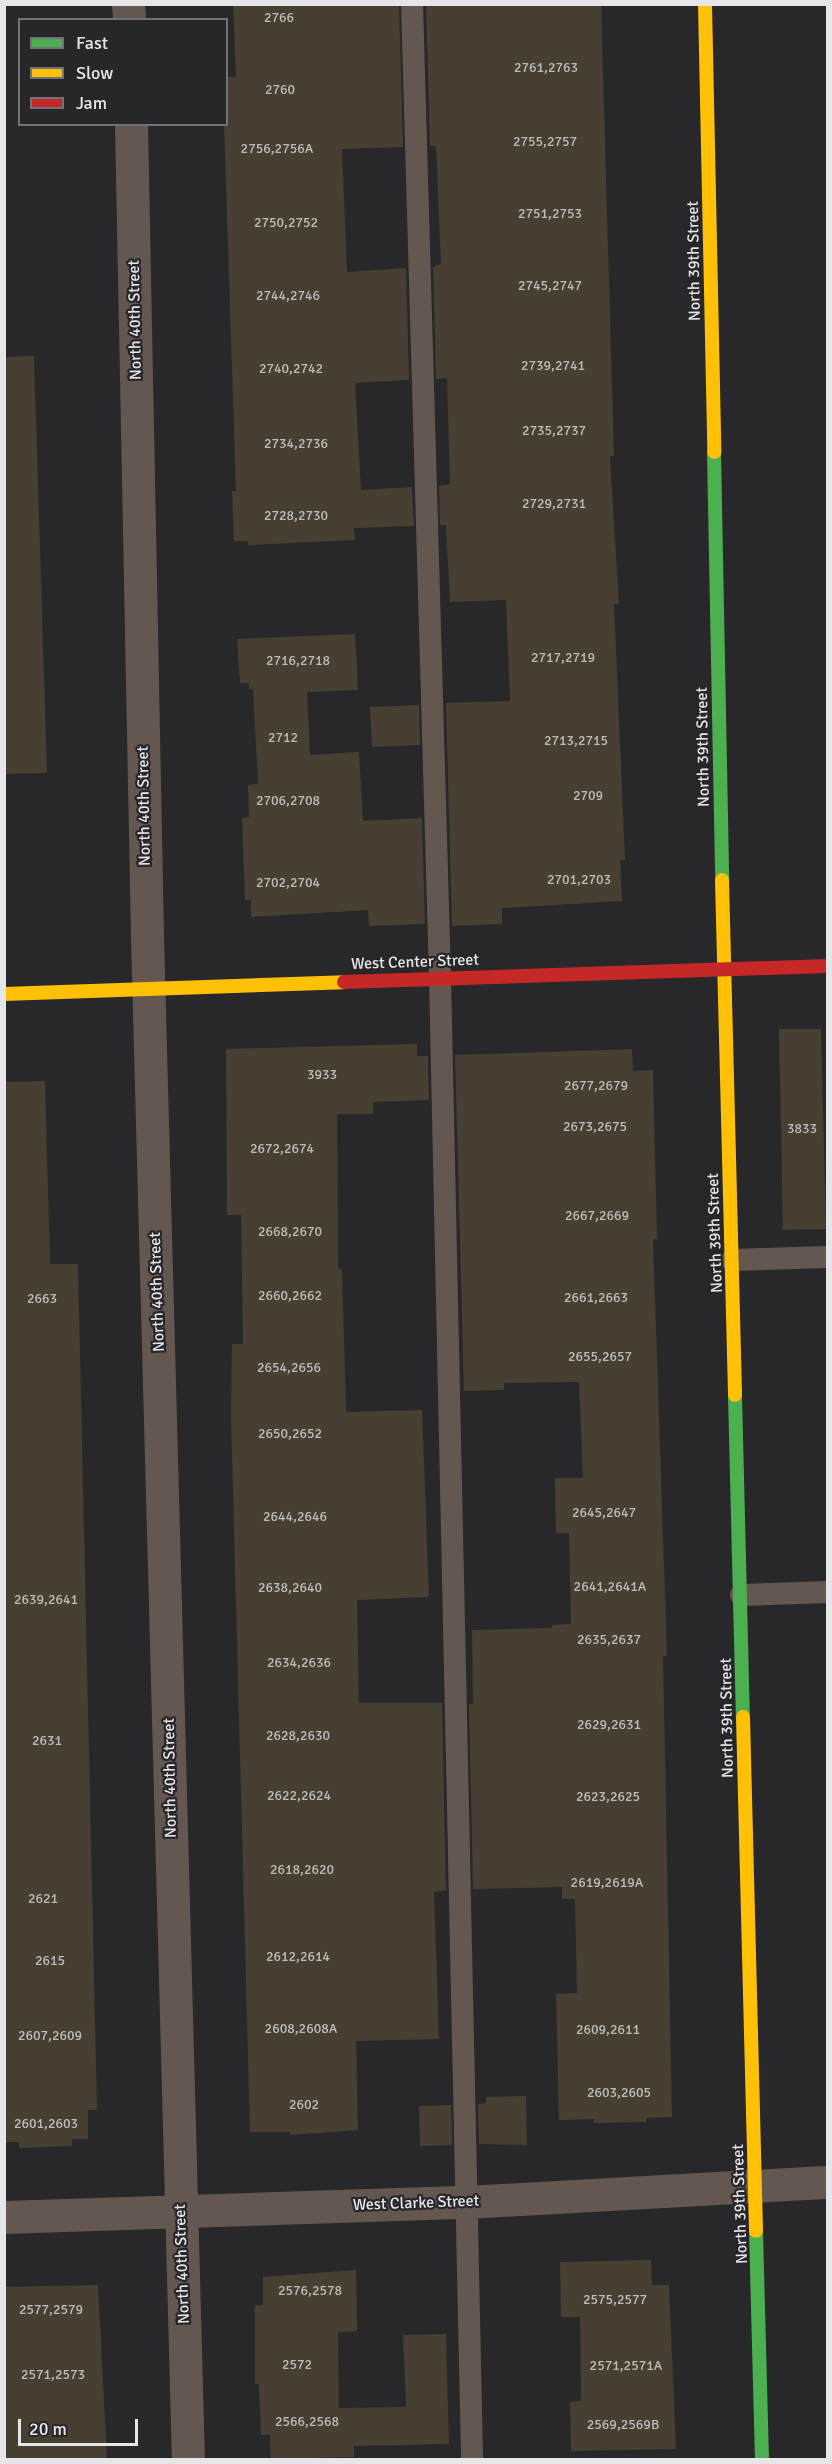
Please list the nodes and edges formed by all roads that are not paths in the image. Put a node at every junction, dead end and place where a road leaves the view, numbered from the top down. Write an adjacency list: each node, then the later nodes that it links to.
1 (412, 4): 6 (lane)
2 (705, 4): 5 (street, North 39th Street)
3 (131, 126): 7 (street, North 40th Street)
4 (828, 966): 5 (street, West Center Street)
5 (724, 969): 6 (street, West Center Street); 10 (street, North 39th Street)
6 (440, 977): 7 (street, West Center Street); 15 (lane)
7 (149, 989): 8 (street, West Center Street); 16 (street, North 40th Street)
8 (4, 994)
9 (828, 1257): 10 (lane)
10 (732, 1260): 12 (street, North 39th Street)
11 (828, 1592): 12 (lane)
12 (741, 1595): 14 (street, North 39th Street)
13 (828, 2182): 14 (street, West Clarke Street)
14 (756, 2184): 15 (street, West Clarke Street); 20 (street, North 39th Street)
15 (466, 2202): 16 (street, West Clarke Street); 19 (lane)
16 (180, 2211): 17 (street, West Clarke Street); 18 (street, North 40th Street)
17 (4, 2217)
18 (188, 2460)
19 (472, 2460)
20 (762, 2460)

